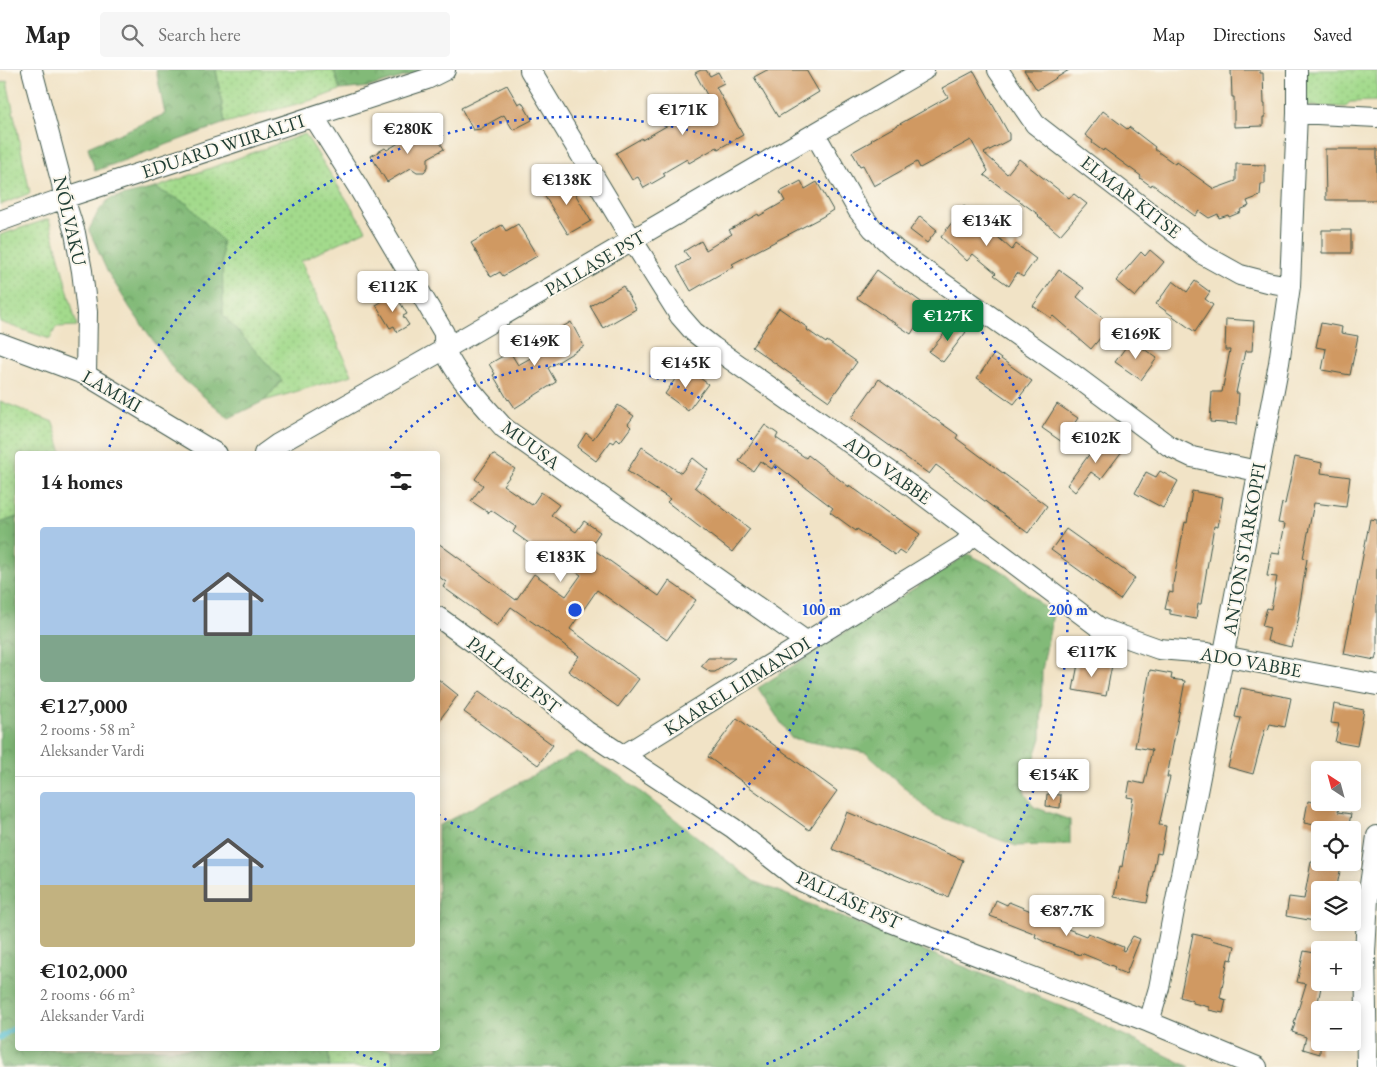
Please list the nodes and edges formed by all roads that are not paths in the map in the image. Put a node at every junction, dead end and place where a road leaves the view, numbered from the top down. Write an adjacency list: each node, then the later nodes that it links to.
1 (32, 70): 11 (street, NÕLVAKU)
2 (445, 70): 8 (street, EDUARD WIIRALTI)
3 (530, 70): 13 (street, ADO VABBE)
4 (924, 70): 10 (street, PALLASE PST)
5 (998, 70): 14 (street, ELMAR KITSE)
6 (1297, 70): 7 (street, ANTON STARKOPFI)
7 (1297, 113): 9 (street); 14 (street, ANTON STARKOPFI)
8 (314, 117): 11 (street, EDUARD WIIRALTI); 16 (street, MUUSA)
9 (1377, 117)
10 (815, 134): 13 (street, PALLASE PST); 20 (street)
11 (64, 198): 12 (street, EDUARD WIIRALTI); 17 (street, NÕLVAKU)
12 (0, 221)
13 (633, 240): 16 (street, PALLASE PST); 21 (street, ADO VABBE)
14 (1290, 286): 20 (street, ANTON STARKOPFI)
15 (0, 342): 17 (street, LAMMI)
16 (445, 349): 19 (street, PALLASE PST); 23 (street, MUUSA)
17 (86, 375): 18 (street, LAMMI)
18 (212, 451)
19 (268, 451)
20 (1257, 471): 24 (street, ANTON STARKOPFI)
21 (974, 534): 23 (street, KAAREL LIIMANDI); 24 (street, ADO VABBE)
22 (440, 618): 26 (street, PALLASE PST)
23 (807, 642): 26 (street, KAAREL LIIMANDI)
24 (1224, 656): 25 (street, ADO VABBE); 29 (street, ANTON STARKOPFI)
25 (1377, 685)
26 (624, 756): 29 (street, PALLASE PST)
27 (1377, 836): 28 (street)
28 (1374, 886): 31 (street)
29 (1149, 1022): 30 (street, PALLASE PST)
30 (1257, 1067)
31 (1367, 1067)

